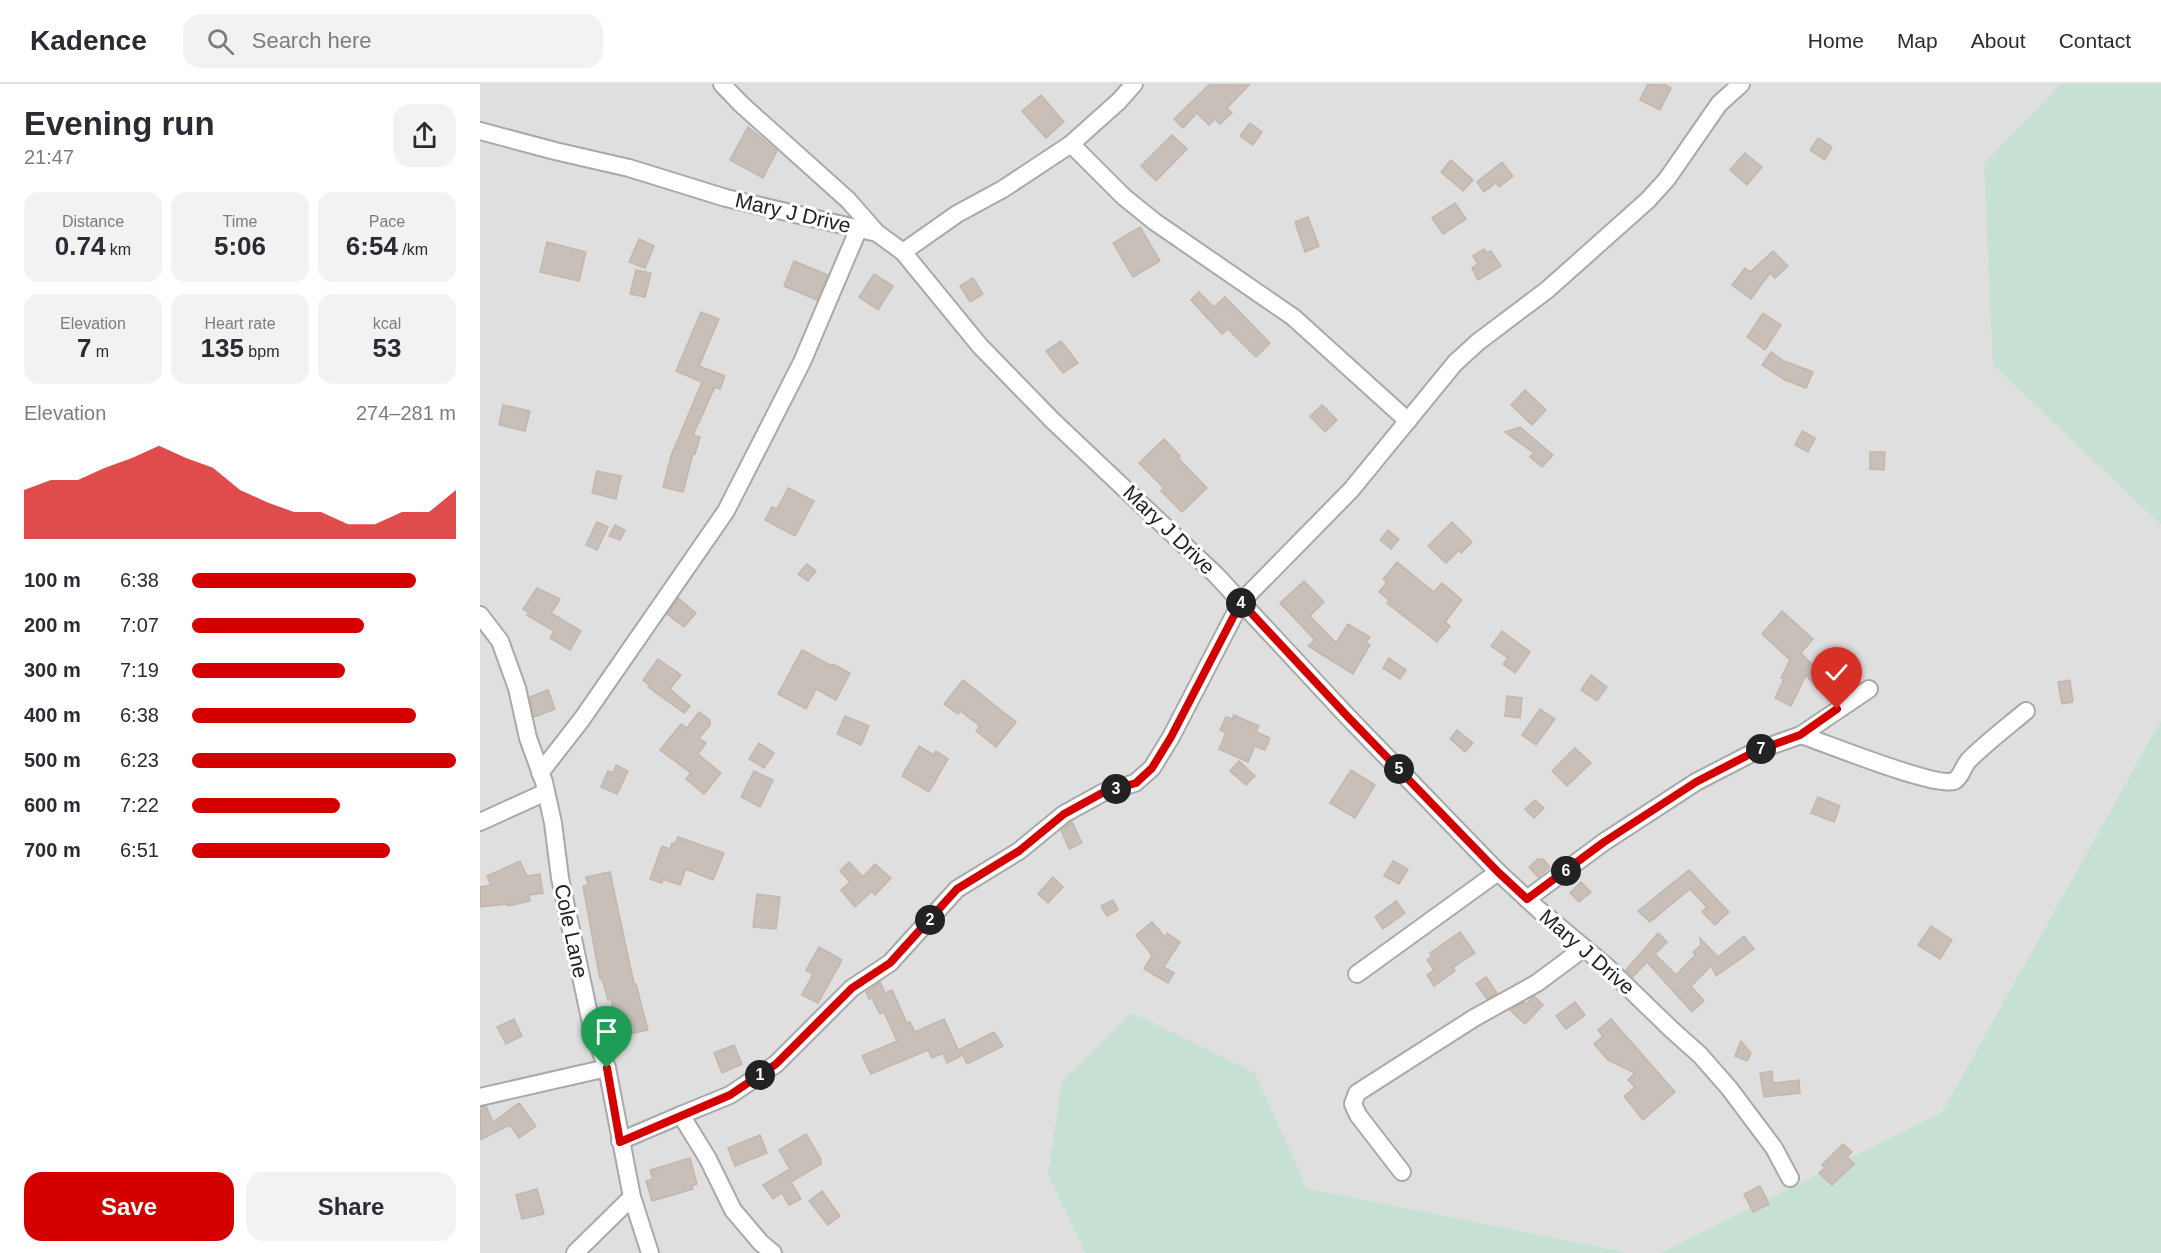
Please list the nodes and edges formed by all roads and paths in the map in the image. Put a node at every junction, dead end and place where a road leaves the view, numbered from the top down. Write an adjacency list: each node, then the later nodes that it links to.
1 (722, 84): 7 (street)
2 (1134, 84): 5 (street)
3 (1741, 84): 9 (street)
4 (480, 131): 6 (street, Mary J Drive)
5 (1071, 144): 8 (street); 9 (street)
6 (859, 228): 7 (street, Mary J Drive); 15 (street)
7 (877, 232): 8 (street, Mary J Drive)
8 (903, 252): 10 (street, Mary J Drive)
9 (1408, 421): 10 (street)
10 (1241, 602): 18 (street, Mary J Drive); 24 (street)
11 (480, 615): 15 (street, Cole Lane)
12 (1869, 689): 14 (street)
13 (2026, 711): 14 (street)
14 (1800, 735): 19 (street)
15 (540, 773): 16 (street, Cole Lane)
16 (546, 792): 17 (street); 22 (street, Cole Lane)
17 (480, 822)
18 (1498, 872): 19 (street, Mary J Drive); 21 (street)
19 (1527, 899): 20 (street, Mary J Drive)
20 (1584, 948): 26 (street); 27 (street, Mary J Drive)
21 (1356, 974)
22 (607, 1068): 23 (street); 25 (street, Cole Lane)
23 (480, 1097)
24 (681, 1115): 25 (street); 31 (street)
25 (620, 1142): 28 (street, Cole Lane)
26 (1402, 1172)
27 (1790, 1178)
28 (632, 1197): 29 (street); 30 (street, Cole Lane)
29 (575, 1253)
30 (650, 1253)
31 (773, 1253)

